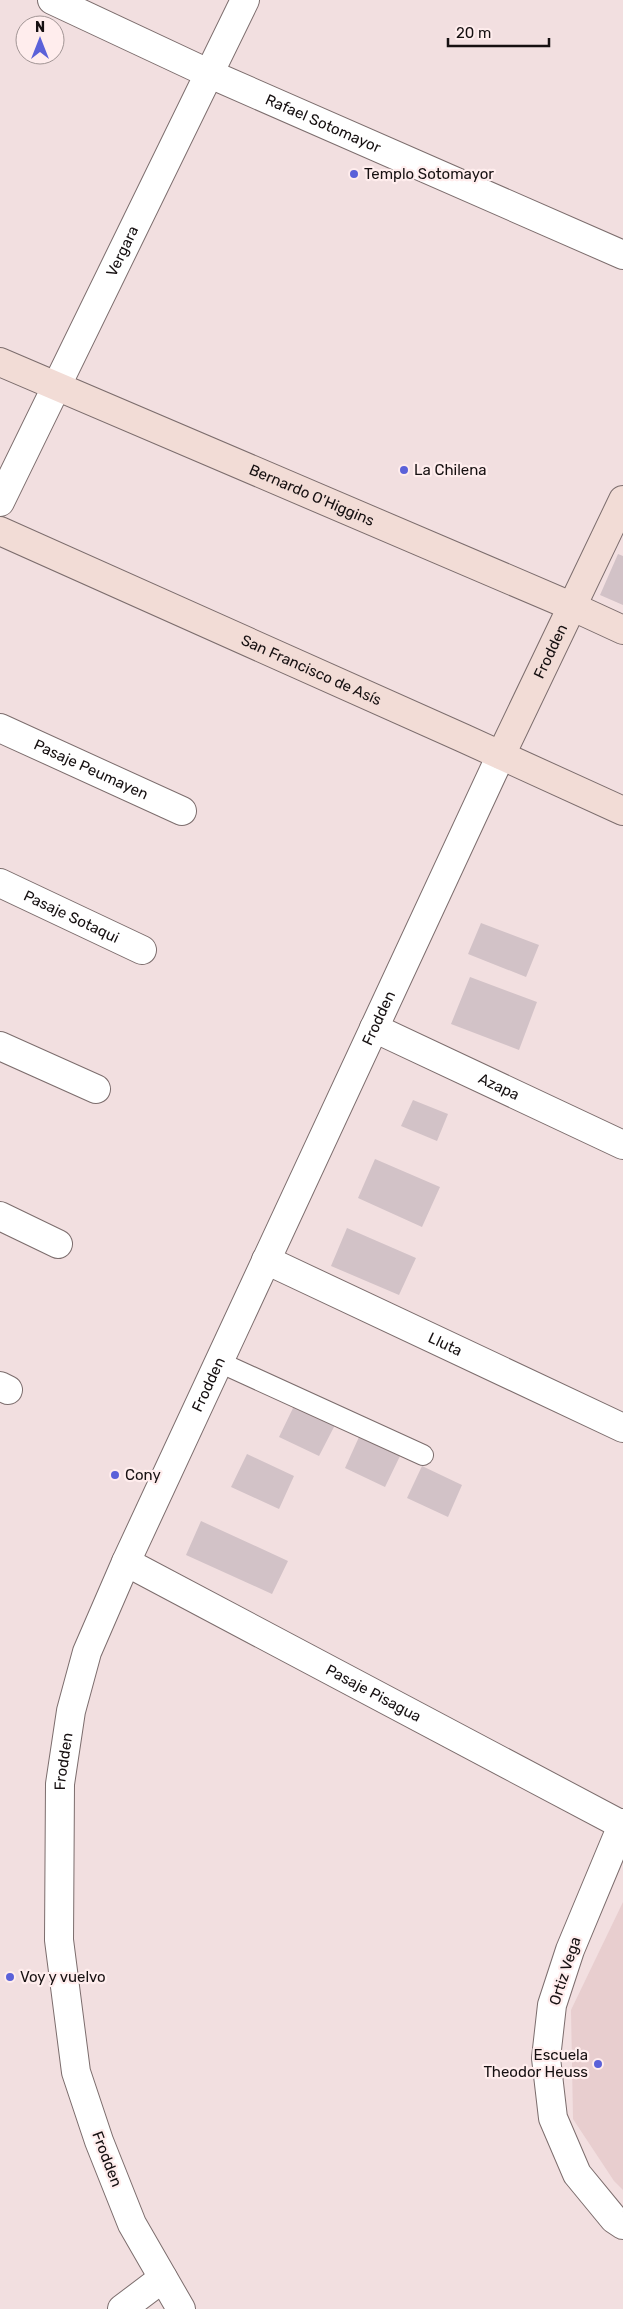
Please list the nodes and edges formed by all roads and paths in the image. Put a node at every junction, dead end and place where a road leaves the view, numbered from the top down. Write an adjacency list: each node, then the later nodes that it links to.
1 (52, 0): 3 (street, Rafael Sotomayor)
2 (245, 0): 3 (street, Vergara)
3 (210, 74): 4 (street, Rafael Sotomayor); 6 (street, Vergara)
4 (623, 255)
5 (0, 362): 6 (main road, Bernardo O'Higgins)
6 (57, 387): 8 (street, Vergara); 10 (main road, Bernardo O'Higgins)
7 (623, 500): 10 (main road, Frodden)
8 (0, 502)
9 (0, 531): 13 (main road, San Francisco de Asís)
10 (571, 606): 11 (main road, Bernardo O'Higgins); 13 (main road, Frodden)
11 (623, 630)
12 (0, 728): 14 (street, Pasaje Peumayen)
13 (501, 755): 15 (main road, San Francisco de Asís); 18 (street, Frodden)
14 (182, 811)
15 (623, 811)
16 (0, 882): 17 (street, Pasaje Sotaqui)
17 (142, 950)
18 (374, 1028): 21 (street, Azapa); 24 (street, Frodden)
19 (0, 1046): 20 (street)
20 (96, 1088)
21 (623, 1145)
22 (0, 1216): 23 (street)
23 (58, 1244)
24 (266, 1260): 25 (street, Frodden); 26 (street, Lluta)
25 (219, 1362): 27 (lane); 28 (street, Frodden)
26 (623, 1428)
27 (423, 1455)
28 (126, 1562): 29 (street, Pasaje Pisagua); 31 (street, Frodden)
29 (623, 1824): 30 (street, Ortiz Vega)
30 (623, 2225)
31 (163, 2278): 32 (street); 33 (street, Frodden)
32 (122, 2309)
33 (181, 2309)

